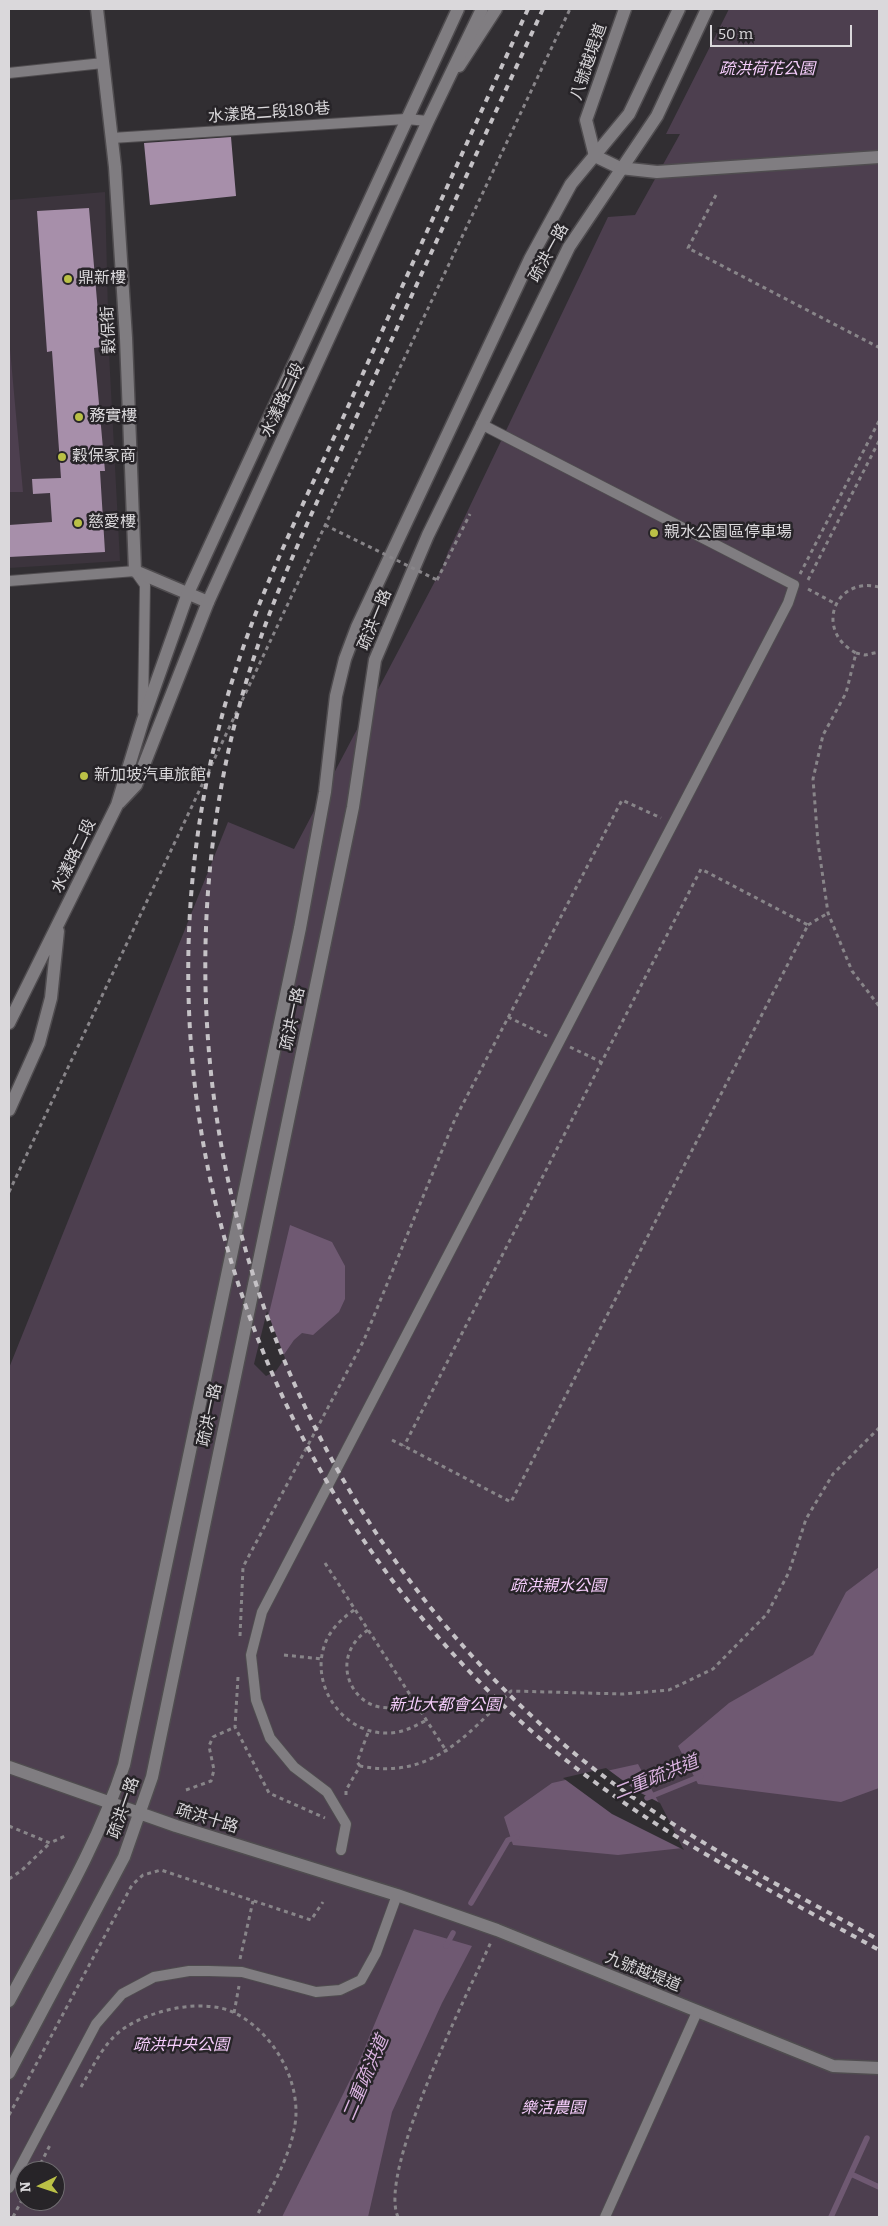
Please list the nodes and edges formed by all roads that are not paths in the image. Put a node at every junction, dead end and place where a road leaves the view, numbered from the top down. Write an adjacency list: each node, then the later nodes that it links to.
1 (97, 9): 8 (street, 穀保街)
2 (458, 9): 11 (street, 水漾路二段)
3 (482, 9): 10 (street, 水漾路二段)
4 (496, 9): 10 (street)
5 (625, 9): 14 (street, 八號越堤道)
6 (679, 9): 14 (street, 疏洪一路)
7 (707, 9): 16 (street, 疏洪一路)
8 (103, 62): 9 (lane); 13 (street, 穀保街)
9 (9, 73)
10 (443, 91): 12 (street, 水漾路二段)
11 (406, 119): 12 (lane, 水漾路二段180巷); 13 (lane, 水漾路二段180巷); 20 (street, 水漾路二段)
12 (428, 121): 21 (street, 水漾路二段)
13 (112, 138): 18 (street, 穀保街)
14 (595, 156): 16 (street); 28 (street, 疏洪一路)
15 (879, 157): 16 (street)
16 (620, 168): 17 (street, 疏洪一路)
17 (481, 424): 29 (street, 疏洪一路); 30 (lane)
18 (135, 570): 19 (lane); 20 (street); 22 (lane)
19 (9, 582)
20 (188, 593): 21 (street); 22 (street, 水漾路二段)
21 (208, 602): 23 (street, 水漾路二段)
22 (143, 720): 23 (street, 水漾路二段)
23 (118, 805): 24 (street, 水漾路二段)
24 (60, 921): 25 (street, 水漾路二段); 26 (street)
25 (10, 1017)
26 (9, 1110)
27 (9, 1767): 28 (street, 疏洪十路)
28 (111, 1804): 29 (street, 疏洪十路); 32 (street, 疏洪一路)
29 (139, 1814): 31 (street, 疏洪十路); 35 (street, 疏洪一路)
30 (341, 1850)
31 (397, 1895): 33 (street, 九號越堤道); 36 (lane)
32 (9, 2001)
33 (697, 2012): 34 (street, 九號越堤道); 37 (lane)
34 (879, 2068)
35 (9, 2073)
36 (9, 2188)
37 (605, 2217)

